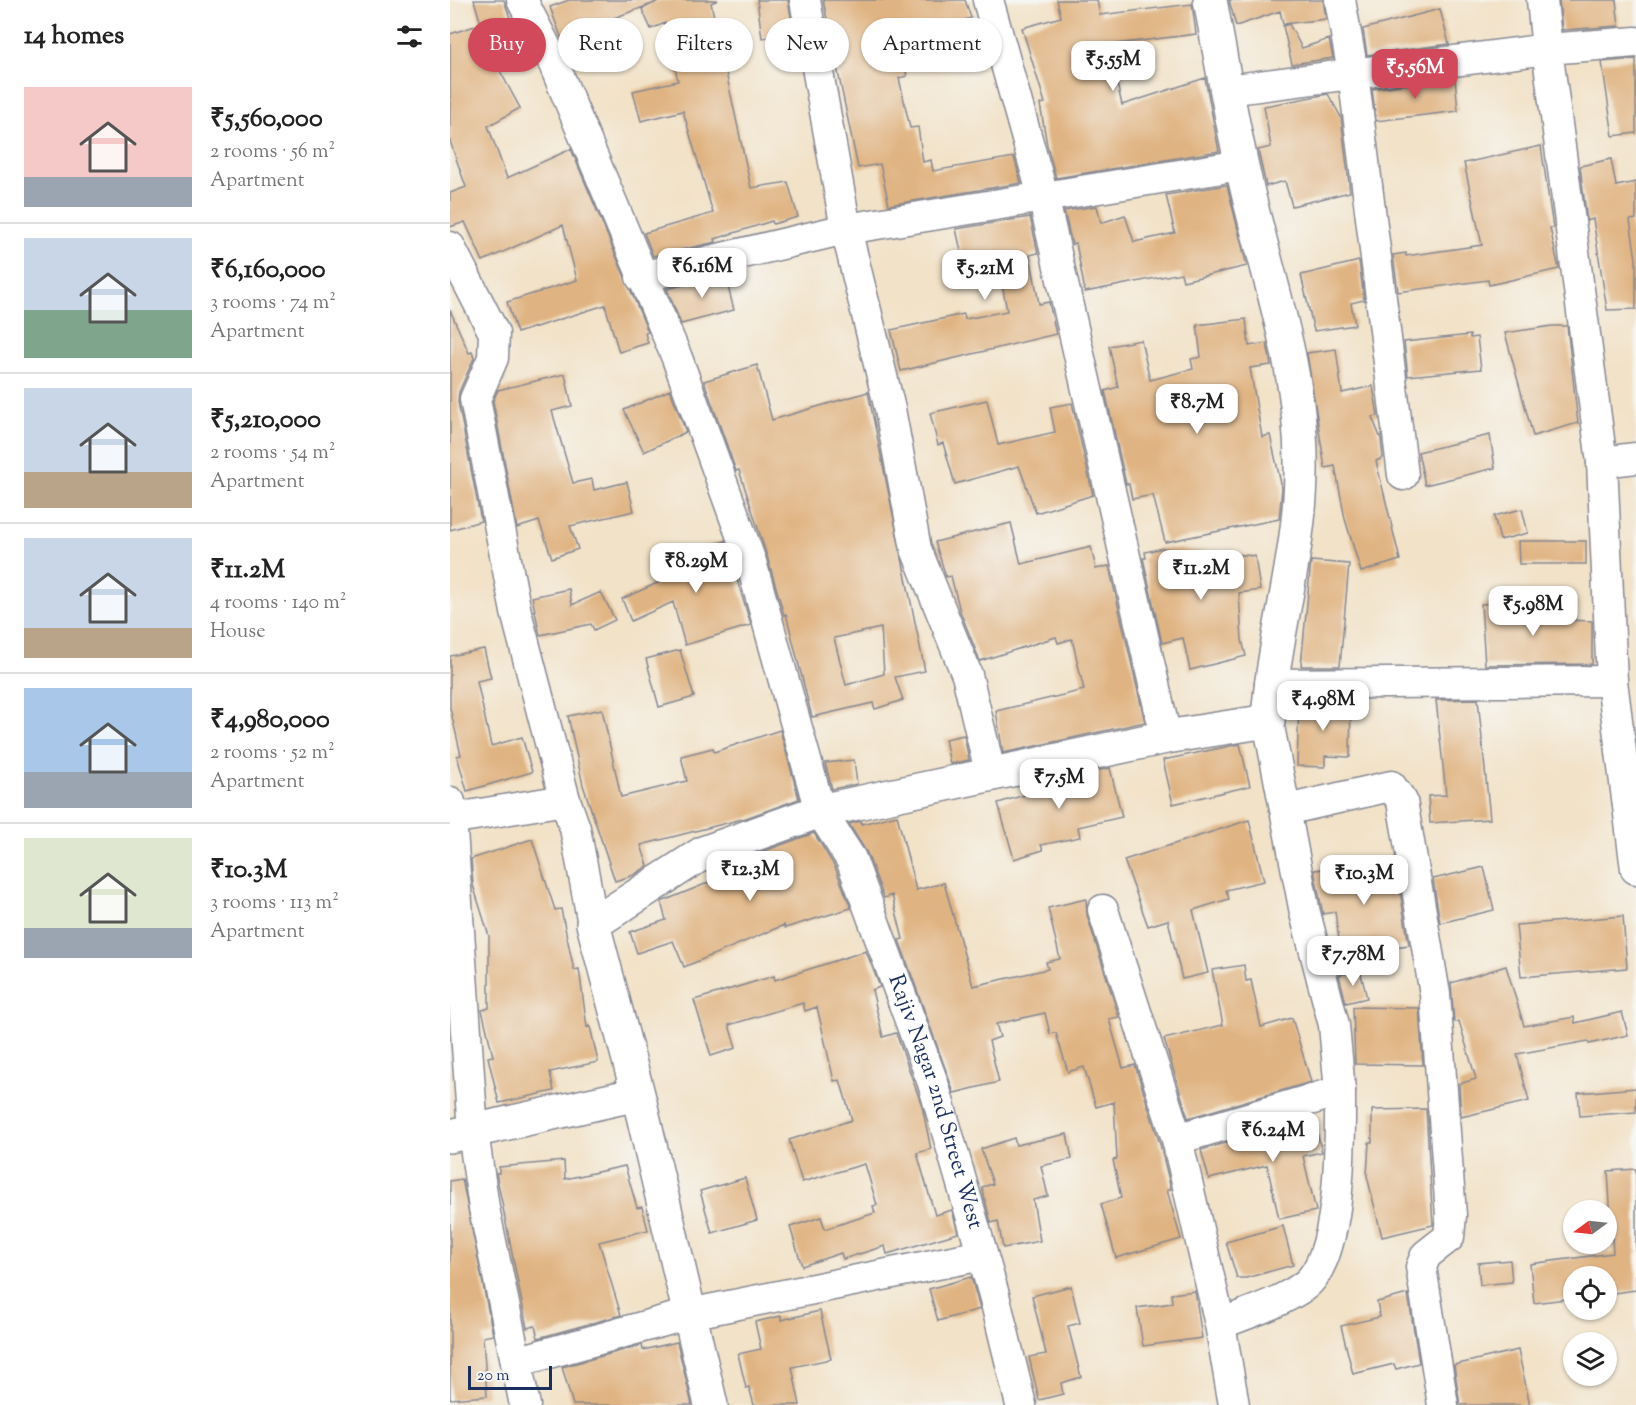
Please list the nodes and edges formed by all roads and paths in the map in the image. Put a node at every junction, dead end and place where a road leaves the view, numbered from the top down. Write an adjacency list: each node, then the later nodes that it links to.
1 (522, 0): 15 (street, Rajiv Nagar 2nd Street West)
2 (805, 0): 13 (street)
3 (988, 0): 12 (street)
4 (1210, 0): 10 (street)
5 (1340, 0): 9 (street)
6 (1542, 0): 8 (street)
7 (1636, 42): 8 (street)
8 (1547, 50): 9 (street); 17 (street)
9 (1353, 73): 10 (street); 18 (street)
10 (1227, 90): 11 (street)
11 (1241, 165): 12 (street); 20 (street)
12 (1043, 196): 13 (street); 22 (street)
13 (846, 229): 15 (street); 24 (street)
14 (450, 247): 25 (street)
15 (642, 277): 27 (street, Rajiv Nagar 2nd Street West)
16 (1636, 458): 17 (street)
17 (1602, 462): 19 (street)
18 (1403, 474)
19 (1612, 681): 20 (street); 23 (street)
20 (1270, 684): 21 (street)
21 (1268, 721): 22 (street); 26 (street)
22 (1166, 737): 24 (street)
23 (1630, 771): 29 (street)
24 (991, 776): 27 (street)
25 (565, 800): 28 (street); 31 (street)
26 (1286, 810): 32 (street); 44 (street)
27 (820, 811): 31 (street); 36 (street, Rajiv Nagar 2nd Street West)
28 (451, 813): 34 (street)
29 (1636, 869)
30 (1103, 910): 35 (street)
31 (593, 924): 33 (street)
32 (1340, 1091): 35 (street); 38 (street)
33 (638, 1094): 34 (street); 37 (street)
34 (462, 1134): 39 (street)
35 (1177, 1139): 38 (street)
36 (982, 1255): 37 (street); 42 (street, Rajiv Nagar 2nd Street West)
37 (689, 1314): 39 (street); 41 (street)
38 (1220, 1324): 43 (street)
39 (516, 1362): 40 (street)
40 (525, 1405)
41 (711, 1405)
42 (1021, 1405)
43 (1234, 1405)
44 (1443, 1405)

